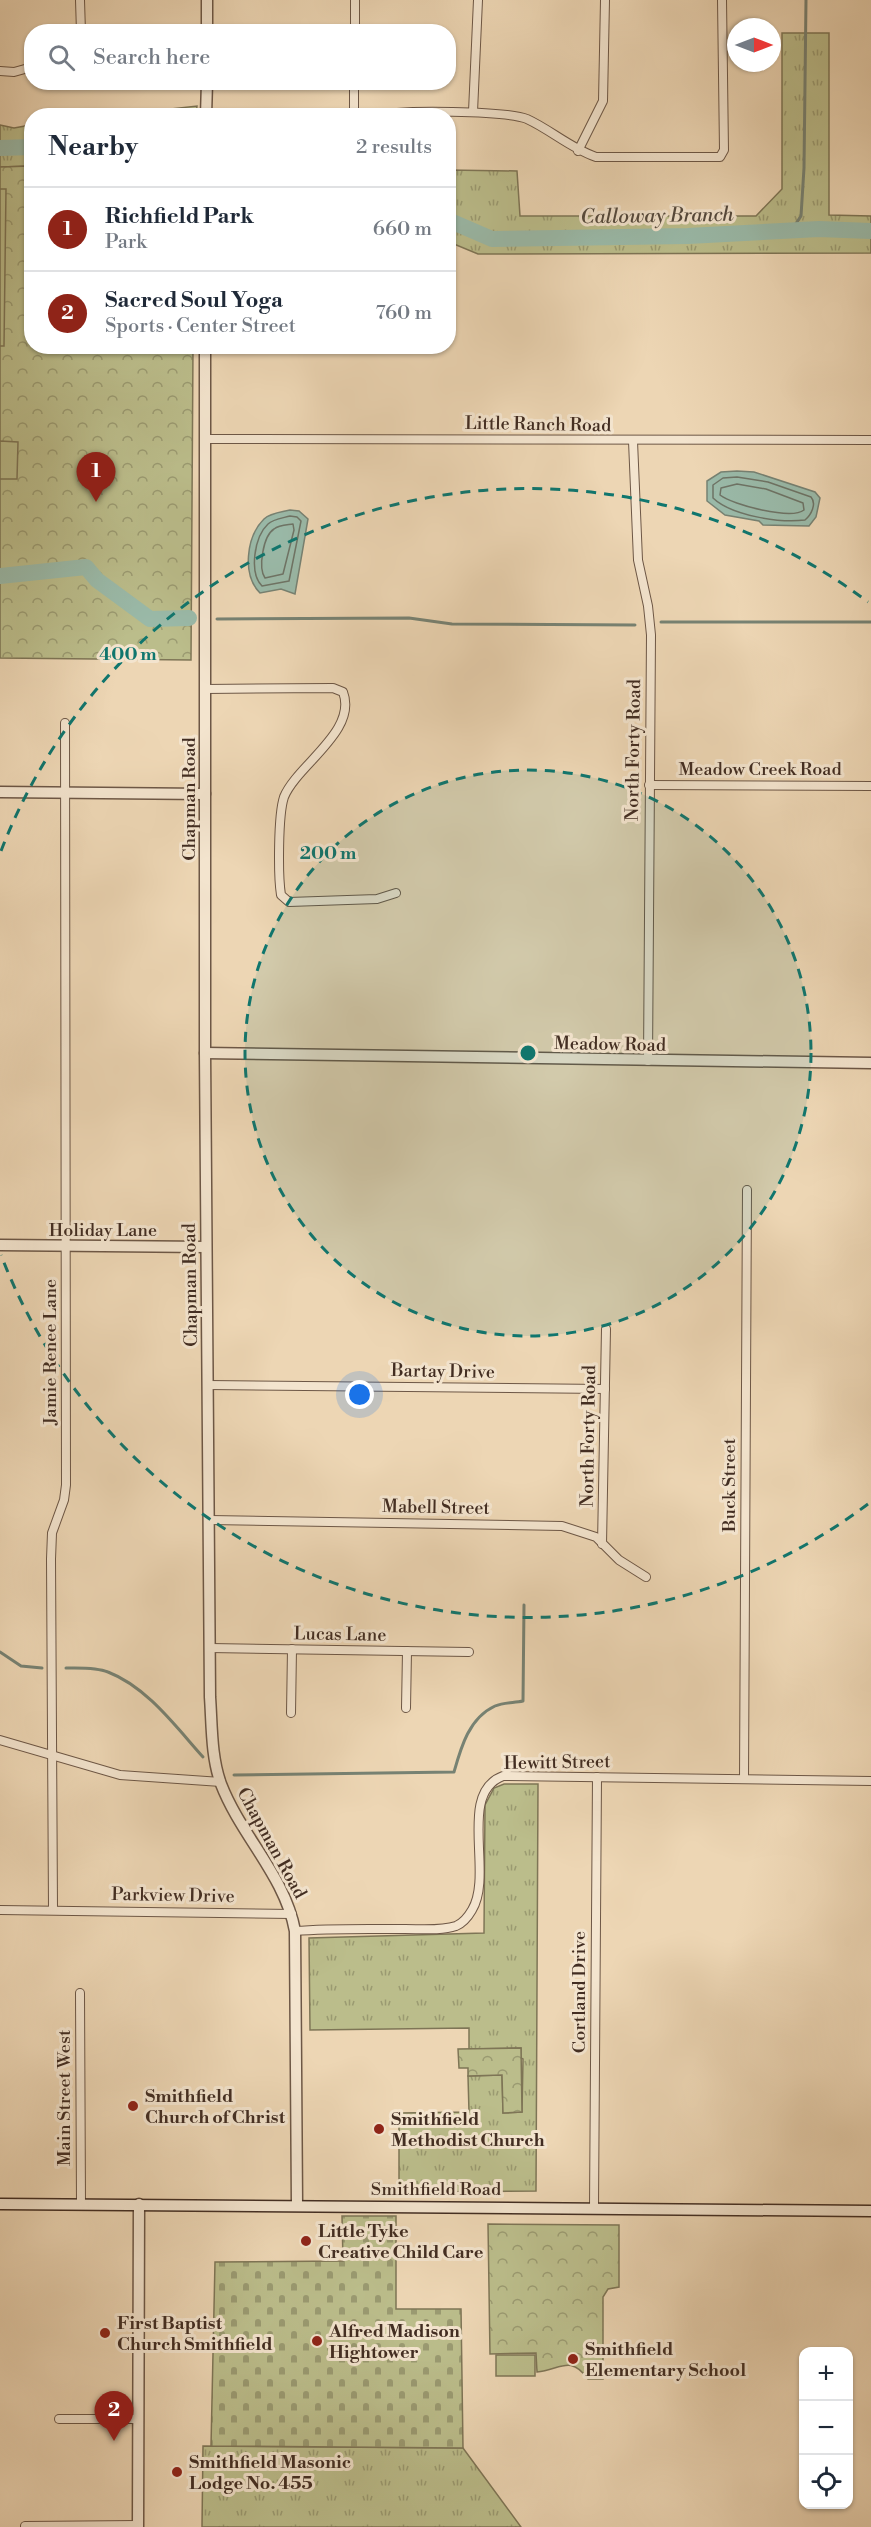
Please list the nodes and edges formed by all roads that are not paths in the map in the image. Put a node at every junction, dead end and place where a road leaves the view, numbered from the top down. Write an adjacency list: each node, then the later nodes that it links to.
1 (80, 0): 7 (street)
2 (207, 0): 8 (street)
3 (355, 0): 9 (street)
4 (478, 0): 16 (street)
5 (605, 0): 18 (street)
6 (723, 0): 18 (street)
7 (81, 24)
8 (207, 24)
9 (354, 24)
10 (24, 68): 11 (street)
11 (0, 71)
12 (207, 90): 14 (street)
13 (354, 90): 15 (street)
14 (206, 108)
15 (354, 108)
16 (473, 112): 17 (street); 18 (street)
17 (456, 113)
18 (578, 151)
19 (205, 354): 20 (street, Chapman Road)
20 (205, 439): 22 (street, Little Ranch Road); 23 (street, Chapman Road)
21 (871, 440): 22 (street, Little Ranch Road)
22 (633, 441): 25 (street, North Forty Road)
23 (205, 689): 29 (street, Chapman Road); 30 (street)
24 (65, 723): 28 (street, Jamie Renee Lane)
25 (649, 785): 26 (street, Meadow Creek Road); 32 (street, North Forty Road)
26 (871, 786)
27 (0, 792): 28 (street)
28 (66, 793): 29 (street); 36 (street, Jamie Renee Lane)
29 (205, 794): 31 (street, Chapman Road)
30 (396, 893)
31 (205, 1053): 32 (street, Meadow Road); 37 (street, Chapman Road)
32 (648, 1060): 33 (street, Meadow Road)
33 (871, 1063)
34 (747, 1190): 53 (street, Buck Street)
35 (0, 1245): 36 (street, Holiday Lane)
36 (67, 1246): 37 (street, Holiday Lane); 51 (street, Jamie Renee Lane)
37 (206, 1247): 39 (street, Chapman Road)
38 (606, 1329): 40 (street, North Forty Road)
39 (208, 1385): 40 (street, Bartay Drive); 41 (street, Chapman Road)
40 (605, 1389): 42 (street, North Forty Road)
41 (210, 1520): 42 (street, Mabell Street); 44 (street, Chapman Road)
42 (602, 1544): 43 (street, Mabell Street)
43 (646, 1577)
44 (210, 1648): 45 (street, Lucas Lane); 55 (street, Chapman Road)
45 (292, 1649): 46 (street, Lucas Lane); 49 (street)
46 (407, 1651): 47 (street, Lucas Lane); 48 (street)
47 (469, 1652)
48 (406, 1708)
49 (291, 1713)
50 (0, 1740): 51 (street)
51 (53, 1756): 55 (street); 57 (street, Jamie Renee Lane)
52 (597, 1777): 53 (street, Hewitt Street); 59 (street, Hewitt Street); 65 (street, Cortland Drive)
53 (744, 1779): 54 (street, Hewitt Street)
54 (871, 1781)
55 (221, 1782): 58 (street, Chapman Road)
56 (0, 1910): 57 (street, Parkview Drive)
57 (53, 1910): 58 (street, Parkview Drive)
58 (292, 1914): 59 (street, Chapman Road)
59 (295, 1931): 64 (street, Chapman Road)
60 (80, 1993): 62 (street, Main Street West)
61 (0, 2204): 62 (street, Smithfield Road)
62 (81, 2204): 63 (street, Smithfield Road)
63 (140, 2204): 64 (street, Smithfield Road); 68 (street)
64 (297, 2204): 65 (street, Smithfield Road)
65 (594, 2207): 66 (street, Smithfield Road)
66 (871, 2211)
67 (59, 2419): 68 (street)
68 (139, 2419): 70 (street)
69 (25, 2526): 70 (street)
70 (138, 2526)

